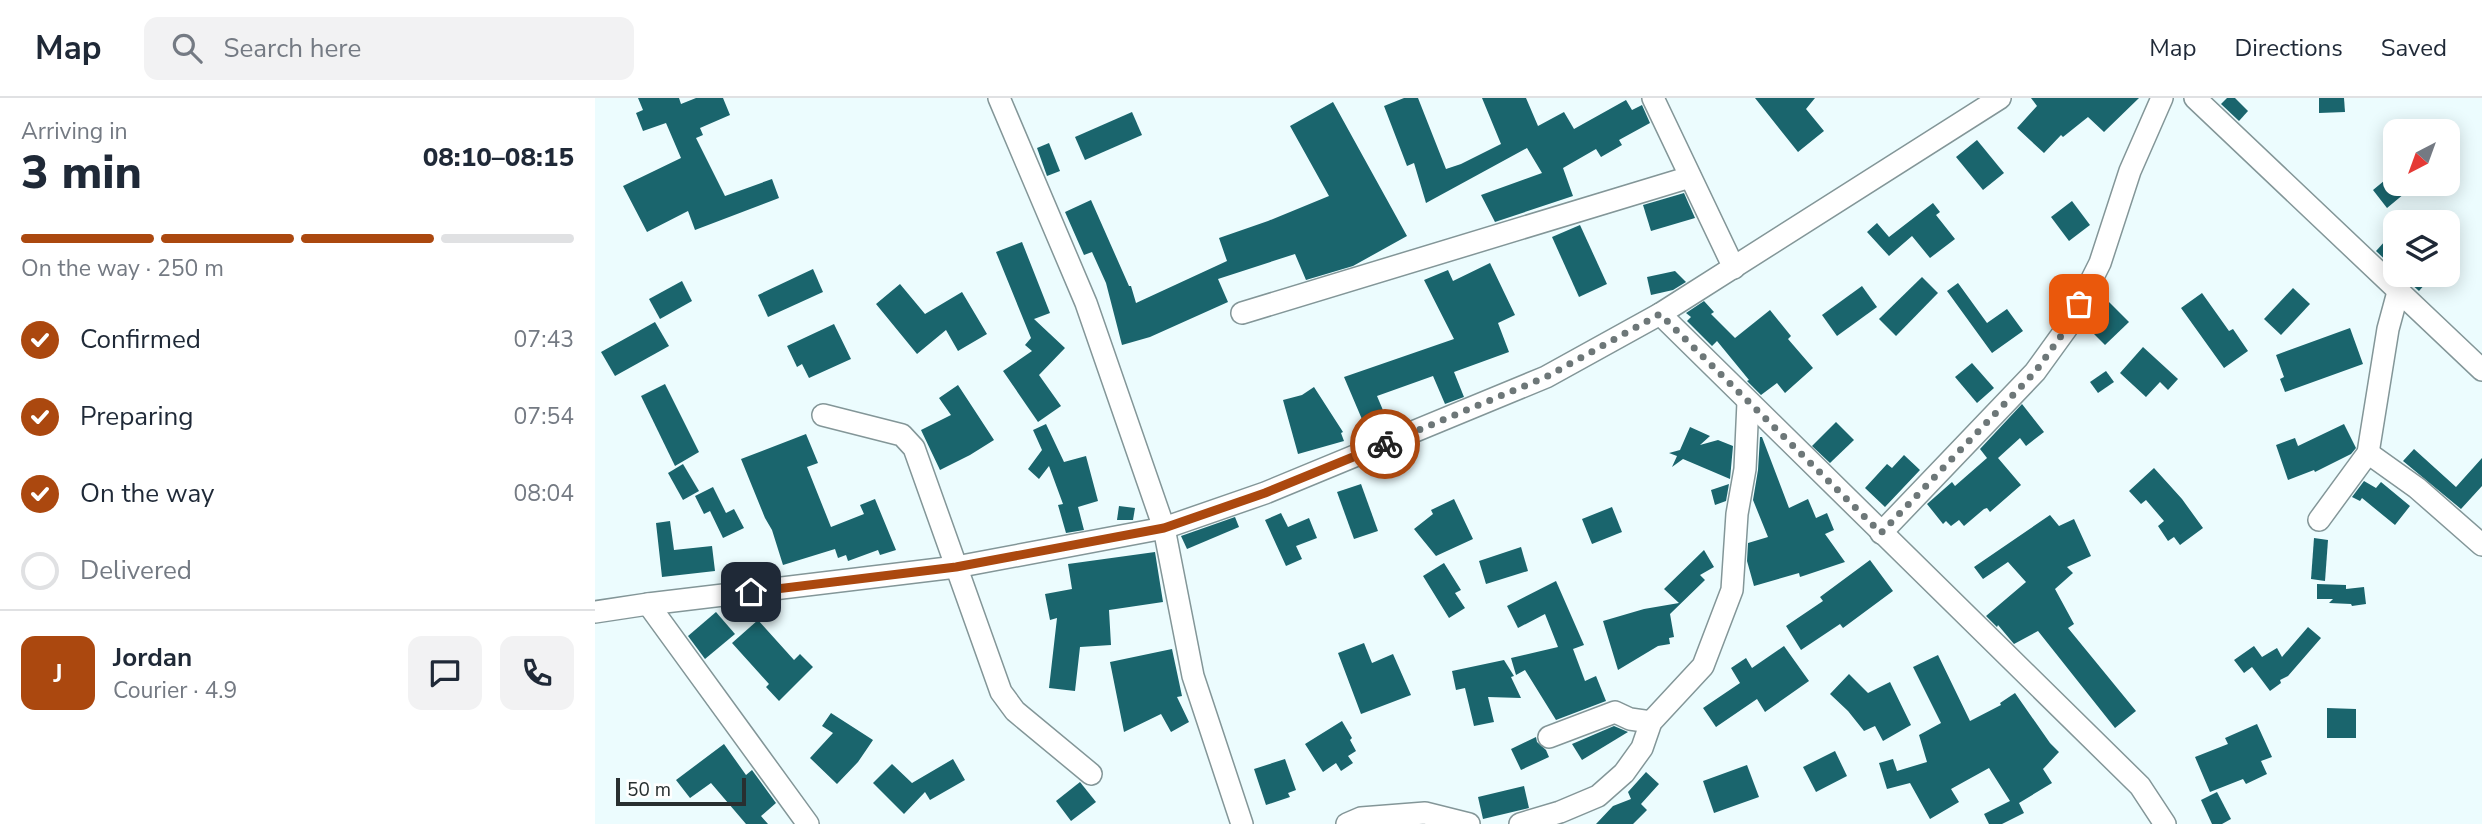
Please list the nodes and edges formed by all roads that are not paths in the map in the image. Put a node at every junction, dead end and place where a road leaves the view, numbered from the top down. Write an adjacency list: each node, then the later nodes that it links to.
1 (999, 98): 16 (street)
2 (1653, 98): 6 (street)
3 (2000, 98): 7 (street)
4 (2162, 98): 17 (street)
5 (2195, 98): 8 (street)
6 (1690, 177): 7 (street); 9 (street)
7 (1734, 268): 10 (street)
8 (2398, 292): 11 (street); 14 (street)
9 (1242, 313)
10 (1660, 314): 12 (street); 16 (street)
11 (2482, 370)
12 (1748, 402): 17 (street); 22 (street)
13 (823, 415): 19 (street)
14 (2368, 453): 15 (street); 18 (street)
15 (2319, 520)
16 (1164, 528): 19 (street); 26 (street)
17 (1881, 533): 30 (street)
18 (2482, 545)
19 (956, 567): 20 (street); 24 (street)
20 (648, 604): 21 (street); 25 (street)
21 (595, 612)
22 (1650, 722): 23 (street); 29 (street)
23 (1549, 737)
24 (1091, 775)
25 (808, 824)
26 (1242, 824)
27 (1347, 824): 28 (street)
28 (1469, 824)
29 (1520, 824)
30 (2165, 824)

